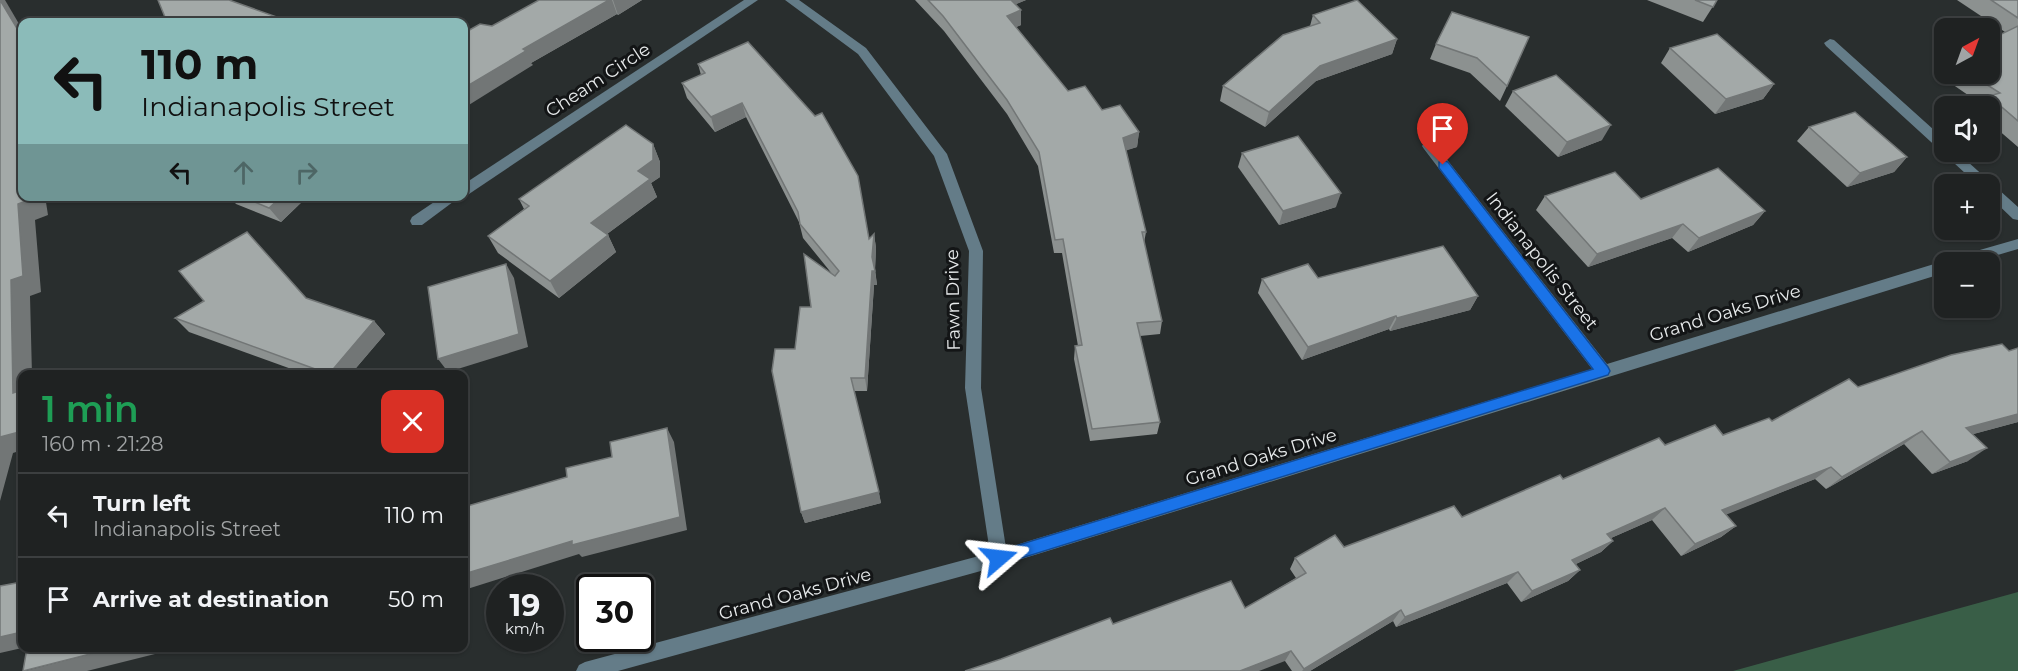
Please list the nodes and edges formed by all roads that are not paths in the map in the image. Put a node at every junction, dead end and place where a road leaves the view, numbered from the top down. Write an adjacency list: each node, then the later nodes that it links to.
1 (752, 0): 8 (street, Cheam Circle)
2 (791, 0): 17 (street, Fawn Drive)
3 (1830, 43): 4 (street)
4 (1934, 138)
5 (1429, 146): 16 (street, Indianapolis Street)
6 (1960, 162): 7 (street)
7 (1974, 174)
8 (468, 187)
9 (2000, 198): 11 (street)
10 (447, 201): 12 (street)
11 (2018, 215)
12 (417, 221)
13 (2018, 244): 14 (street)
14 (1991, 252)
15 (1934, 270): 16 (street, Grand Oaks Drive)
16 (1603, 371): 17 (street, Grand Oaks Drive)
17 (999, 558): 18 (street, Grand Oaks Drive)
18 (585, 671)

